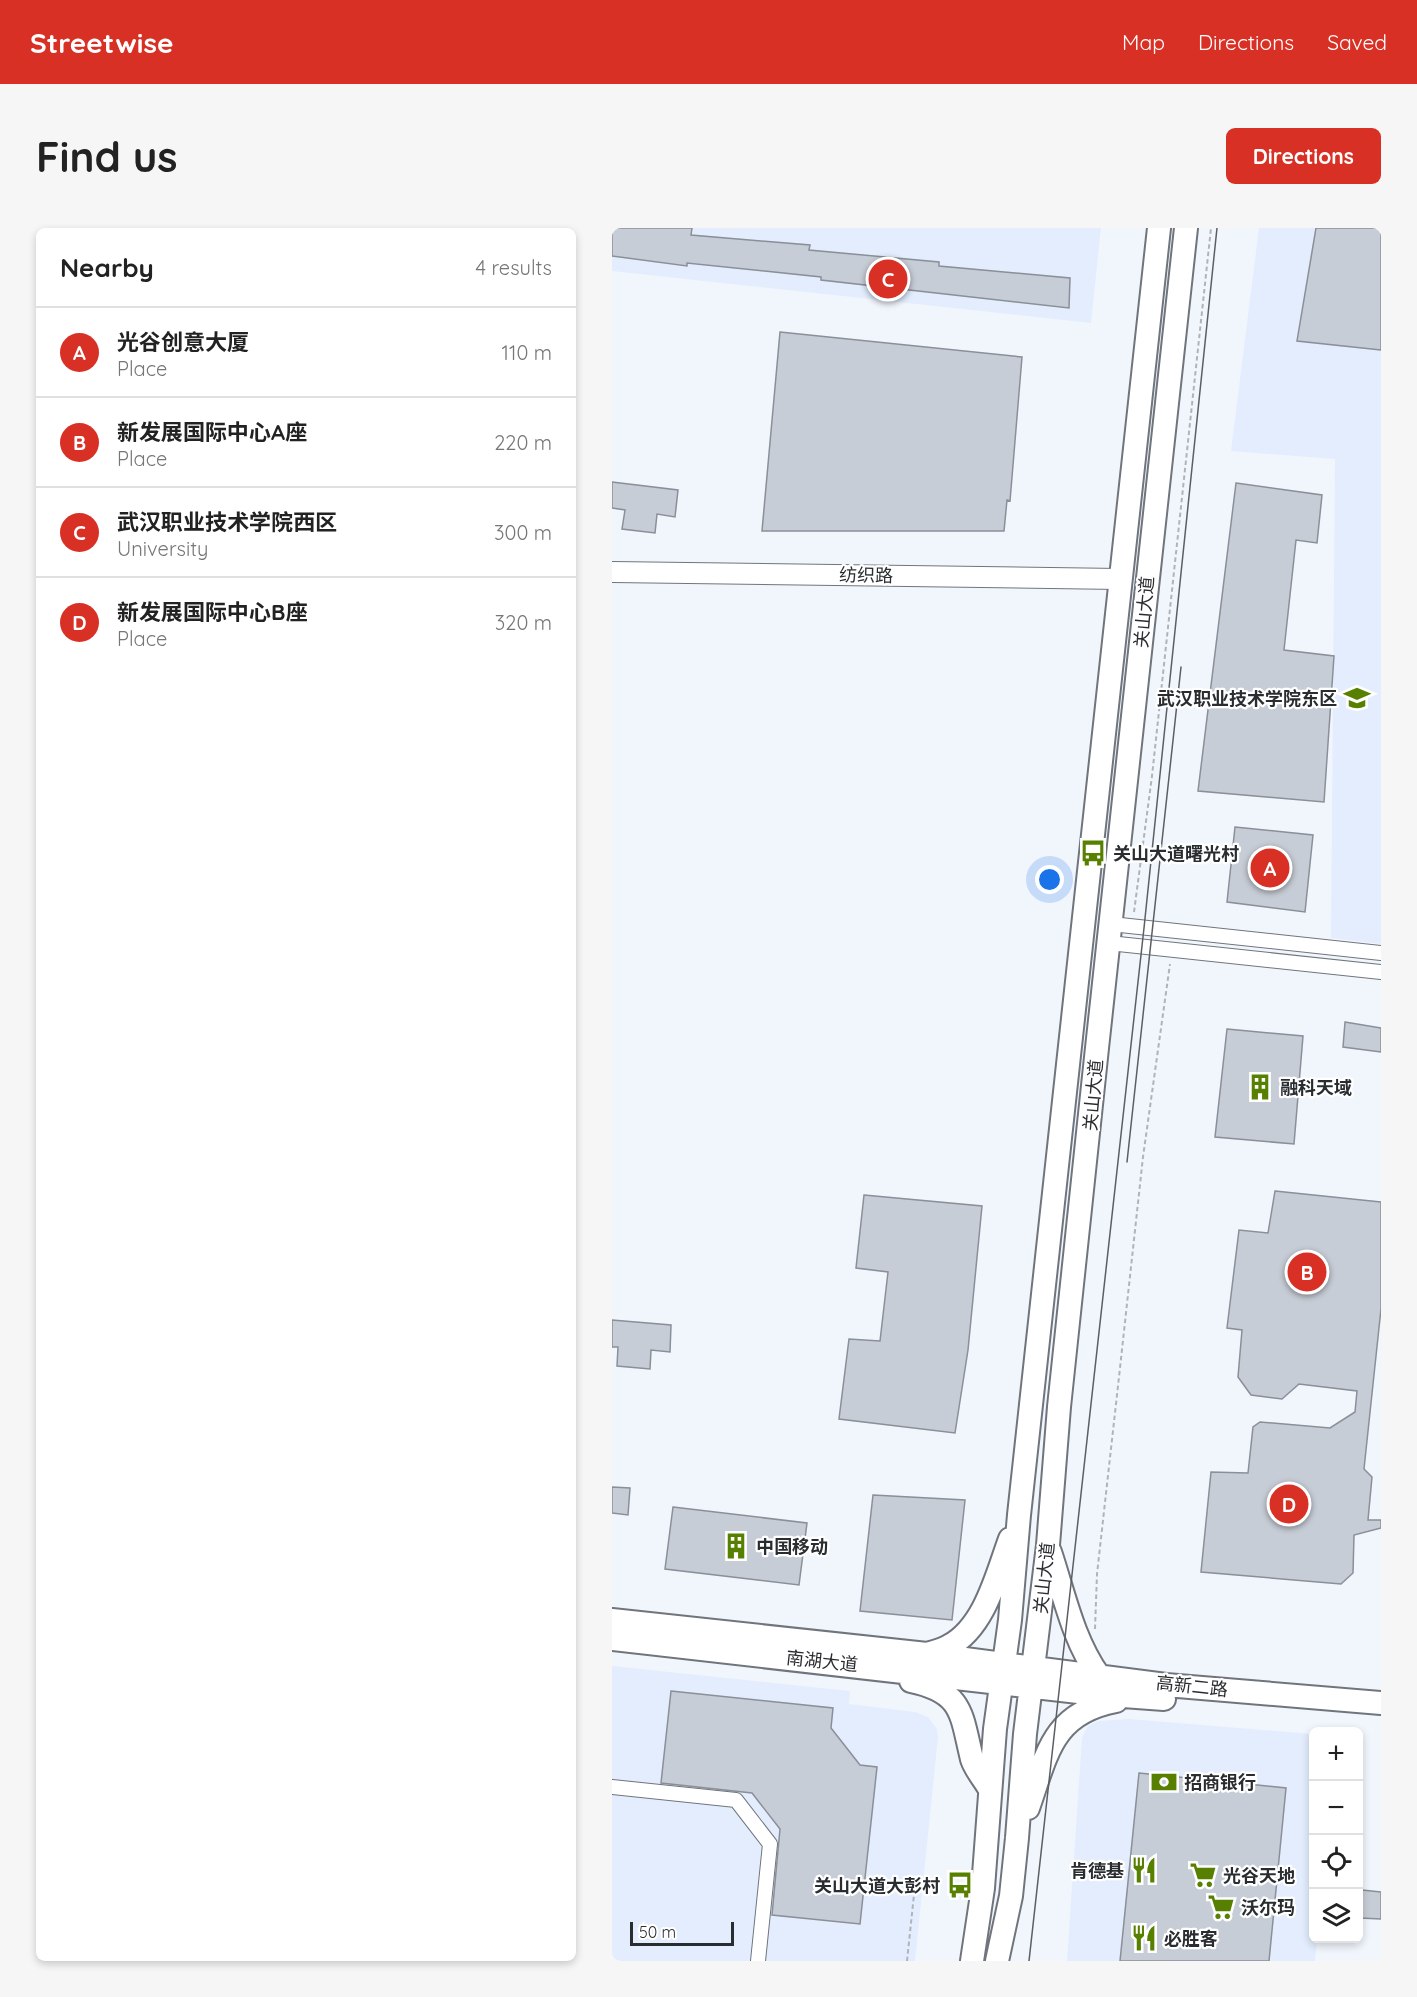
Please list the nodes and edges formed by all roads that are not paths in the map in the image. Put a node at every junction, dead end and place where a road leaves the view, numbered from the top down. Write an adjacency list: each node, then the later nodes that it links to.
1 (1159, 228): 4 (main road, 关山大道)
2 (1186, 228): 5 (main road, 关山大道)
3 (612, 572): 4 (main road, 纺织路)
4 (1119, 579): 8 (main road, 关山大道)
5 (1110, 934): 6 (street); 7 (street); 9 (main road, 关山大道)
6 (1381, 953)
7 (1381, 972)
8 (1019, 1515): 12 (main road); 14 (main road, 关山大道)
9 (1048, 1545): 15 (main road); 16 (main road, 关山大道)
10 (612, 1620): 12 (main road, 南湖大道)
11 (612, 1639): 13 (main road, 南湖大道)
12 (927, 1654): 14 (main road, 南湖大道)
13 (816, 1660): 14 (main road, 南湖大道); 21 (main road)
14 (1003, 1673): 16 (main road, 南湖大道); 21 (main road, 关山大道)
15 (1099, 1676): 16 (main road, 高新二路); 18 (main road, 高新二路)
16 (1032, 1677): 17 (main road, 高新二路); 22 (main road, 关山大道)
17 (1142, 1697): 19 (main road, 高新二路); 22 (main road)
18 (1381, 1703)
19 (1381, 1717)
20 (612, 1787): 23 (street)
21 (989, 1788): 24 (main road, 关山大道)
22 (1017, 1838): 25 (main road, 关山大道)
23 (758, 1961)
24 (972, 1961)
25 (997, 1961)

